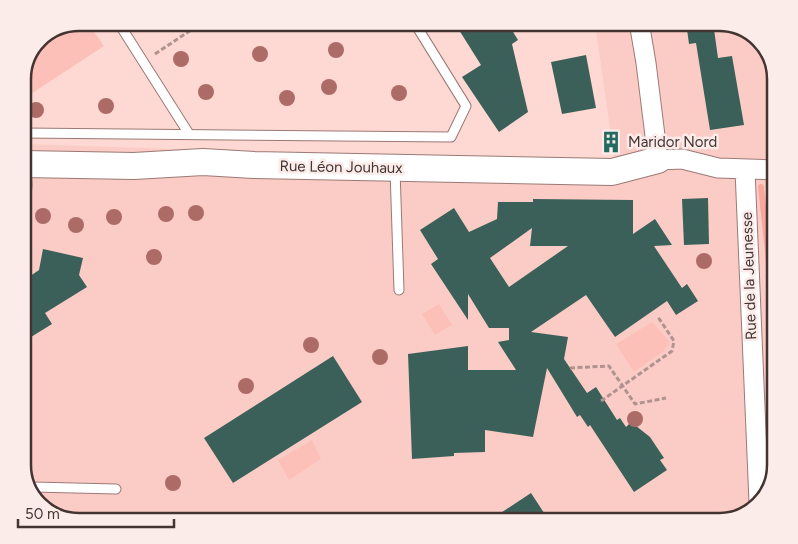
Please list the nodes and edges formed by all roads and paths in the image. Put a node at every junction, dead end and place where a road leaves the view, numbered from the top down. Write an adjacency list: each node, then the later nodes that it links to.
1 (124, 31): 5 (lane)
2 (190, 31): 5 (path)
3 (420, 31): 7 (lane)
4 (641, 31): 8 (street)
5 (143, 62): 7 (lane)
6 (31, 133): 7 (lane)
7 (189, 134)
8 (658, 160): 10 (street, Rue Léon Jouhaux); 11 (street)
9 (31, 164): 10 (street, Rue Léon Jouhaux)
10 (395, 168): 13 (lane)
11 (744, 170): 12 (street); 21 (street, Rue de la Jeunesse)
12 (767, 170)
13 (400, 290)
14 (658, 317): 16 (path)
15 (570, 368): 16 (path)
16 (622, 386): 17 (path); 18 (path)
17 (666, 398)
18 (601, 402)
19 (37, 487): 20 (lane)
20 (116, 489)
21 (759, 492)

